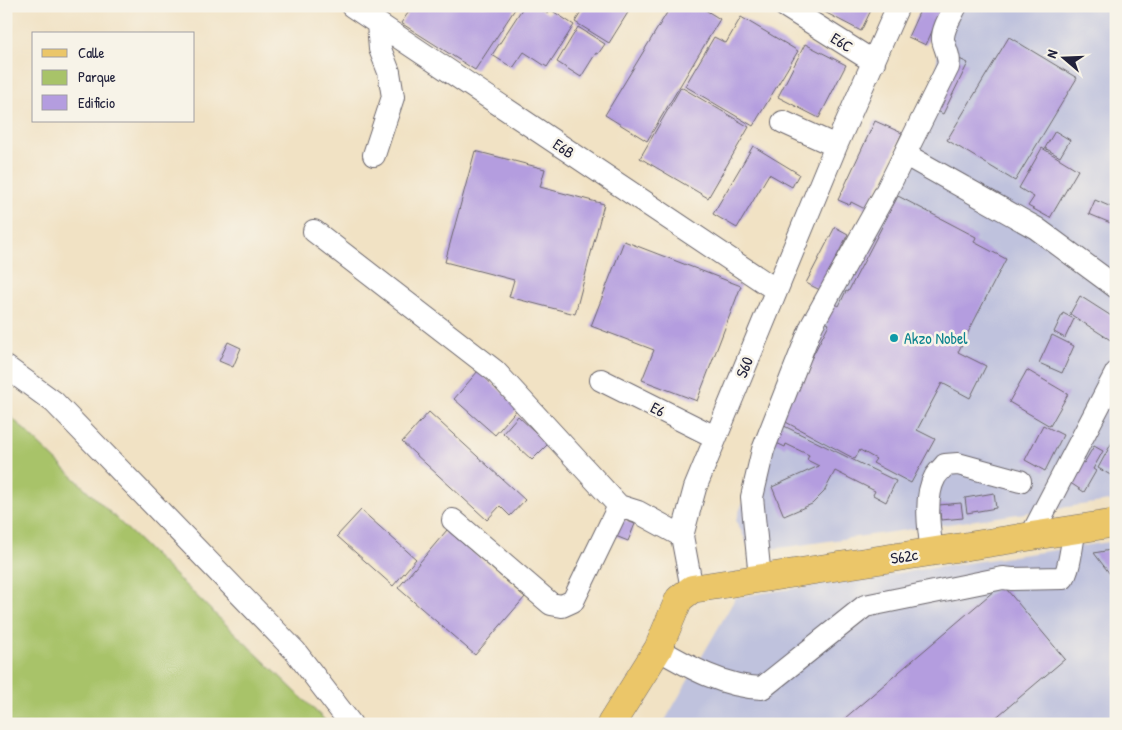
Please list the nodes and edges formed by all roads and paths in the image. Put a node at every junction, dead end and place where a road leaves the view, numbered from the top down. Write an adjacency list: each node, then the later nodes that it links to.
1 (352, 6): 5 (street, E6B)
2 (785, 6): 6 (street, E6C)
3 (898, 6): 6 (street, S60)
4 (956, 6): 10 (street)
5 (378, 24): 9 (street); 13 (street, E6B)
6 (874, 62): 8 (street, S60)
7 (783, 122): 8 (street)
8 (836, 146): 13 (street, S60)
9 (374, 155)
10 (906, 155): 12 (street); 26 (street)
11 (314, 230): 19 (street)
12 (1116, 287)
13 (776, 290): 17 (street, S60)
14 (6, 367): 29 (street)
15 (1116, 373): 24 (street)
16 (601, 380): 17 (street, E6)
17 (715, 437): 23 (street, S60)
18 (1020, 481): 25 (street)
19 (619, 506): 20 (street); 23 (street)
20 (453, 520)
21 (1116, 523): 22 (main road, S62c)
22 (1075, 529): 24 (main road, S62c); 28 (street)
23 (682, 536): 27 (street, S60)
24 (1032, 536): 25 (main road, S62c)
25 (932, 552): 26 (main road, S62c)
26 (760, 578): 27 (main road, S62c)
27 (692, 589): 28 (main road)
28 (658, 649): 30 (main road)
29 (351, 724)
30 (612, 724)

